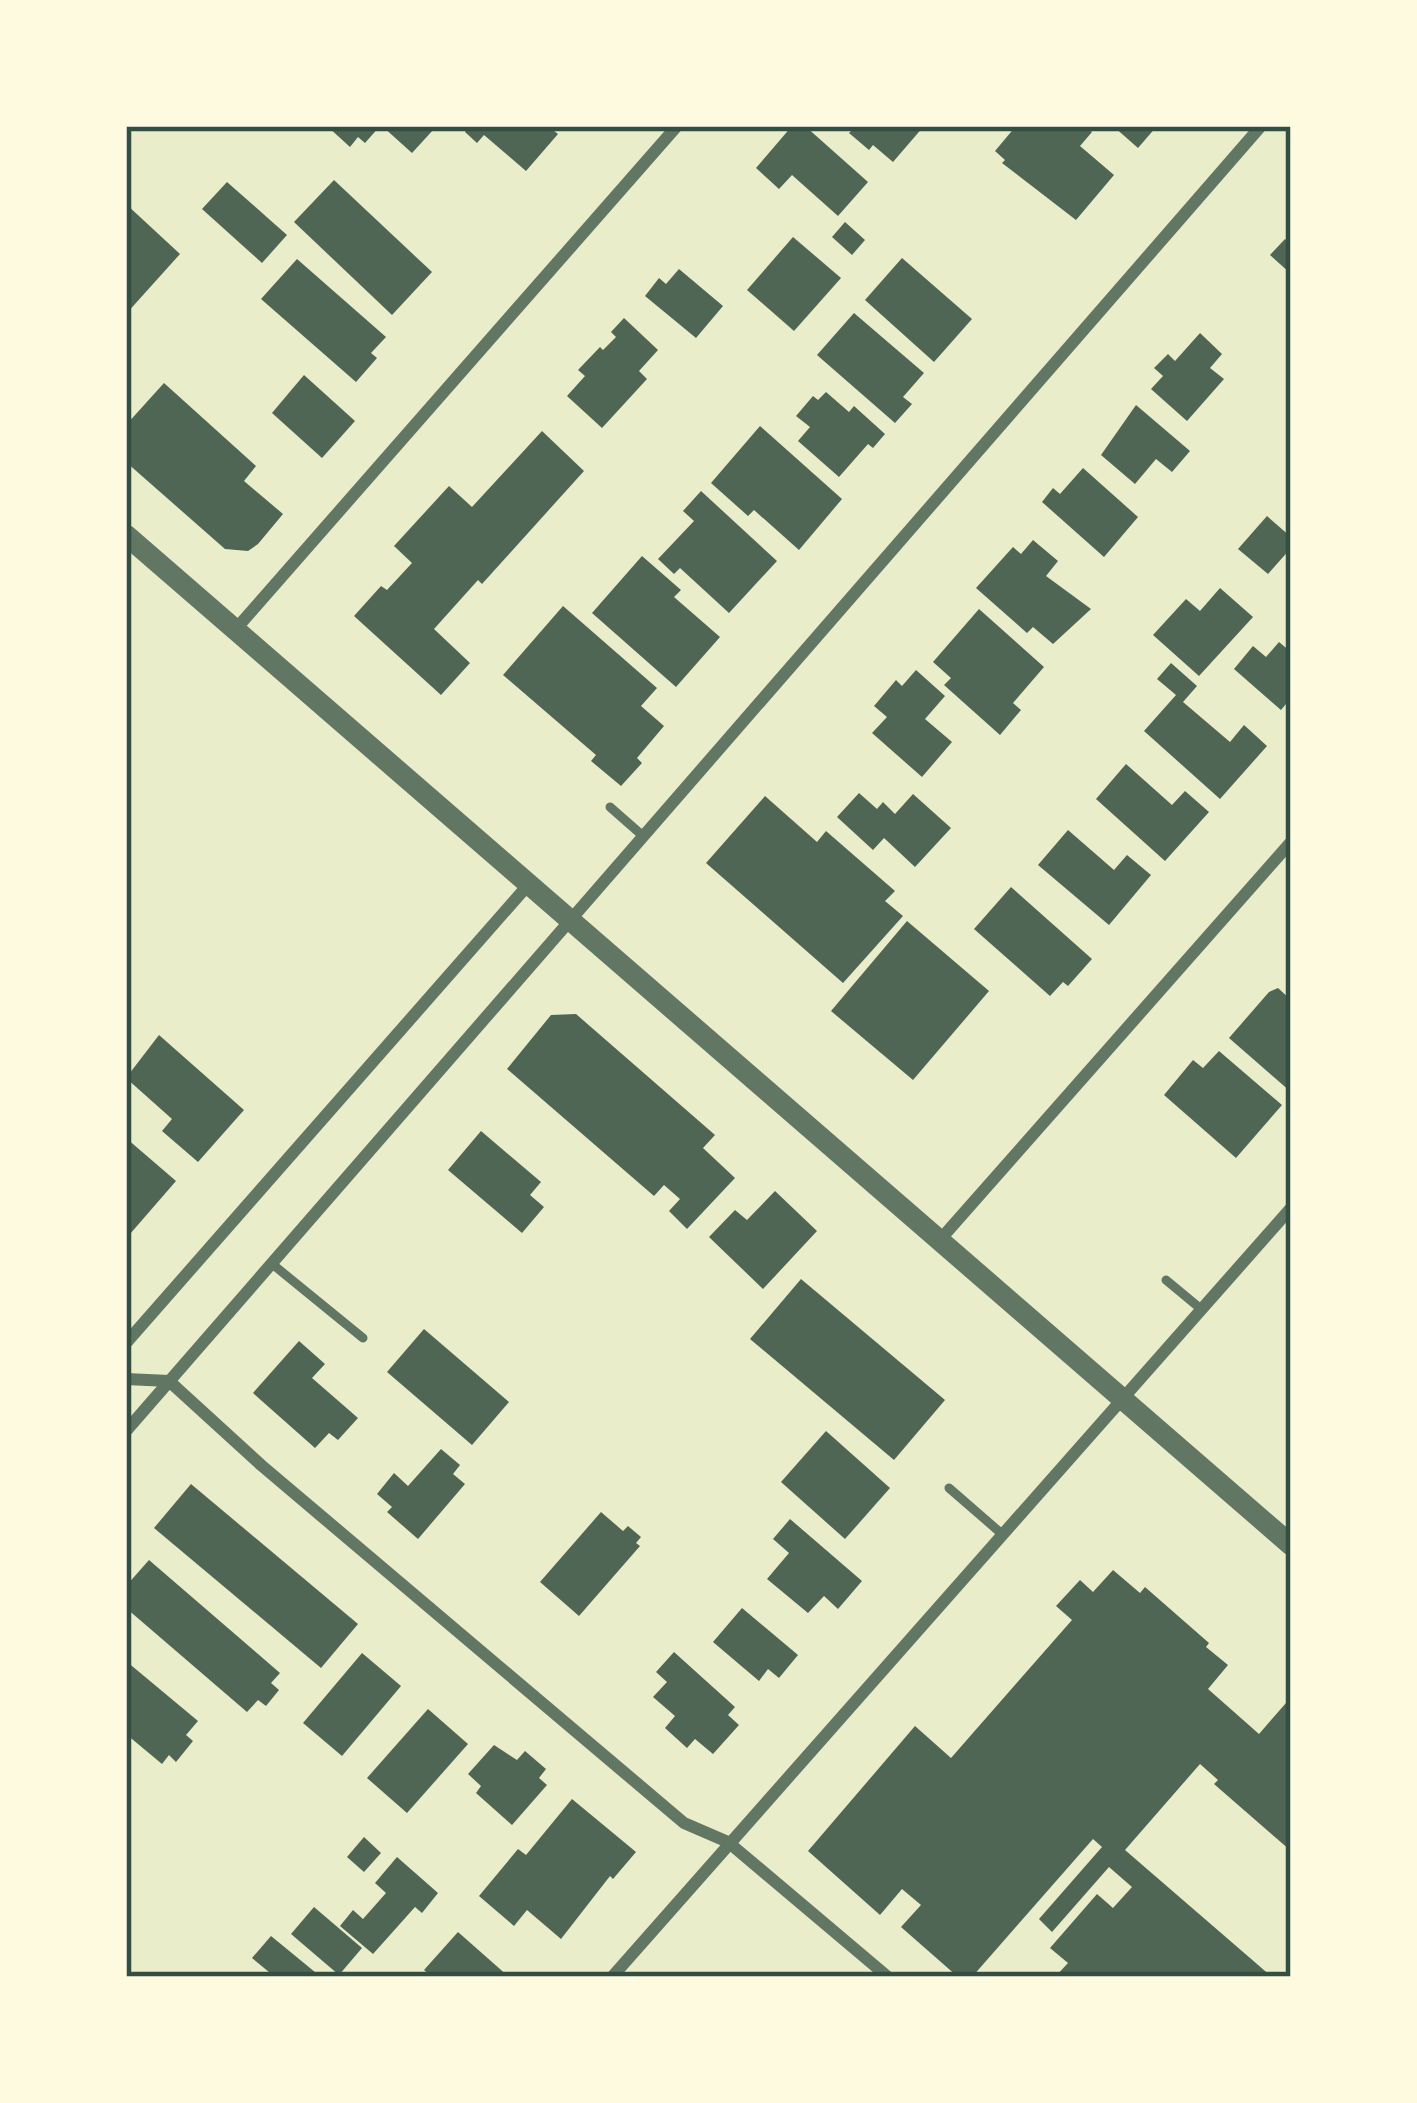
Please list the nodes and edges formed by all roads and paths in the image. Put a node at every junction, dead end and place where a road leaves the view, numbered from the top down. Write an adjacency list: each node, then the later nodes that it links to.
1 (677, 126): 4 (street)
2 (1262, 126): 6 (street)
3 (126, 535): 4 (street)
4 (235, 630): 8 (street)
5 (610, 807): 6 (lane)
6 (643, 836): 9 (street)
7 (1291, 842): 11 (street)
8 (528, 885): 9 (street); 16 (street)
9 (569, 921): 11 (street); 12 (street)
10 (1291, 1208): 14 (street)
11 (938, 1242): 19 (street)
12 (271, 1262): 15 (lane); 18 (street)
13 (1166, 1280): 14 (lane)
14 (1201, 1309): 19 (street)
15 (363, 1338)
16 (126, 1343)
17 (126, 1379): 18 (street)
18 (170, 1381): 20 (street); 24 (street)
19 (1122, 1399): 22 (street); 23 (street)
20 (126, 1431)
21 (950, 1488): 22 (lane)
22 (1002, 1534): 24 (street)
23 (1291, 1545)
24 (728, 1842): 25 (street); 26 (street)
25 (612, 1977)
26 (888, 1977)

